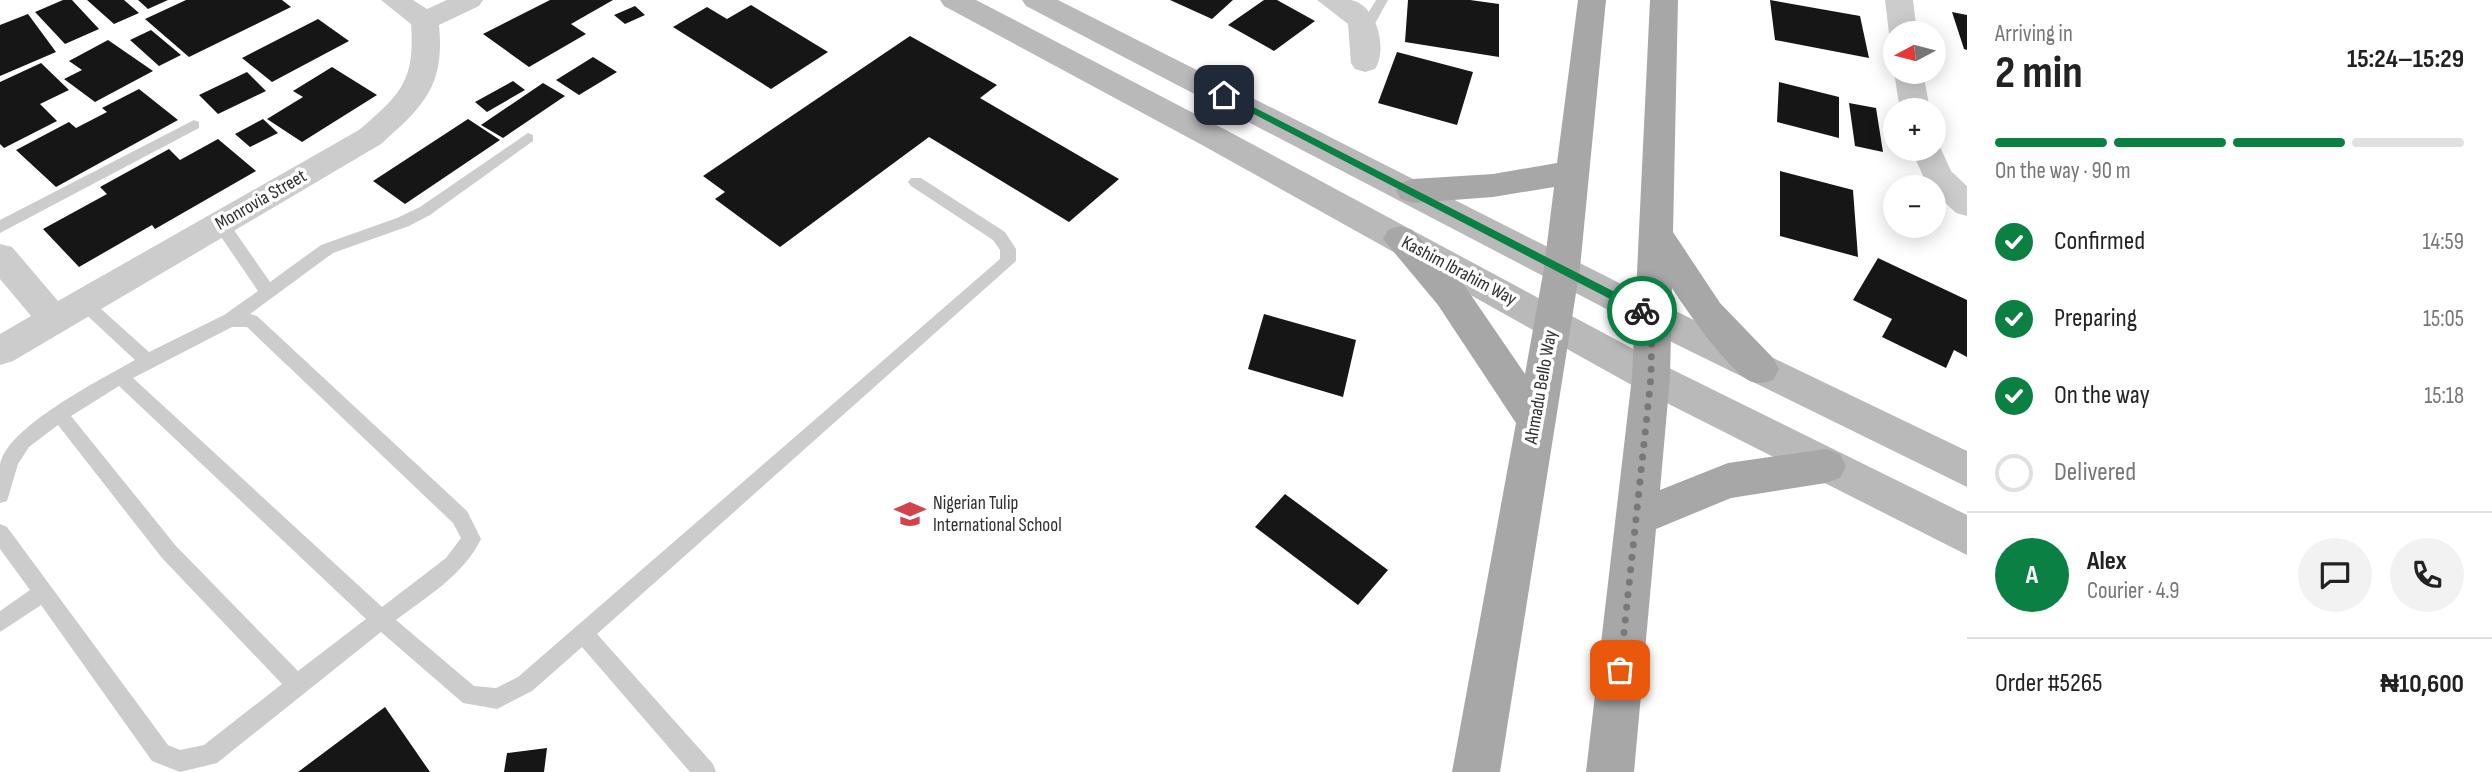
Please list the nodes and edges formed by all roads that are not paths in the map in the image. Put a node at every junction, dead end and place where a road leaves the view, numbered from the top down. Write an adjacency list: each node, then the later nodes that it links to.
1 (396, 0): 10 (street)
2 (469, 0): 10 (street)
3 (954, 0): 24 (main road, Kashim Ibrahim Way)
4 (1036, 0): 19 (main road)
5 (1331, 0): 12 (street)
6 (1382, 0): 12 (lane)
7 (1592, 0): 17 (main road, Ahmadu Bello Way)
8 (1664, 0): 23 (main road)
9 (1899, 0): 11 (street)
10 (425, 21): 21 (street, Monrovia Street)
11 (1902, 21)
12 (1366, 28): 13 (street)
13 (1365, 63)
14 (194, 125): 22 (lane)
15 (527, 138): 27 (lane)
16 (1931, 161): 20 (street)
17 (1573, 171): 19 (main road); 26 (main road, Ahmadu Bello Way)
18 (916, 182): 49 (lane)
19 (1413, 191): 26 (main road)
20 (1967, 205)
21 (221, 224): 27 (lane); 28 (street, Monrovia Street)
22 (0, 227)
23 (1655, 232): 29 (main road); 35 (main road)
24 (1400, 239): 32 (main road, Kashim Ibrahim Way); 39 (main road)
25 (0, 256): 30 (street)
26 (1562, 268): 29 (main road); 32 (main road, Ahmadu Bello Way)
27 (268, 292): 31 (lane)
28 (84, 303): 30 (street, Monrovia Street); 34 (lane)
29 (1652, 316): 35 (main road); 37 (main road)
30 (54, 320): 33 (street, Monrovia Street)
31 (230, 320): 34 (lane); 47 (lane)
32 (1552, 321): 37 (main road, Kashim Ibrahim Way); 39 (main road, Ahmadu Bello Way)
33 (0, 351)
34 (147, 361): 36 (lane)
35 (1760, 369): 41 (main road)
36 (121, 377): 38 (lane); 47 (lane)
37 (1651, 377): 40 (main road, Kashim Ibrahim Way); 43 (main road)
38 (60, 414): 42 (lane); 50 (lane)
39 (1535, 420): 52 (main road, Ahmadu Bello Way)
40 (1826, 466): 43 (main road); 45 (main road, Kashim Ibrahim Way)
41 (1967, 470)
42 (0, 495)
43 (1636, 518): 53 (main road)
44 (0, 533): 46 (lane)
45 (1967, 536)
46 (43, 592): 48 (lane); 50 (lane)
47 (381, 620): 49 (lane); 50 (lane)
48 (0, 623)
49 (583, 633): 51 (lane)
50 (297, 685)
51 (705, 772)
52 (1476, 772)
53 (1610, 772)

